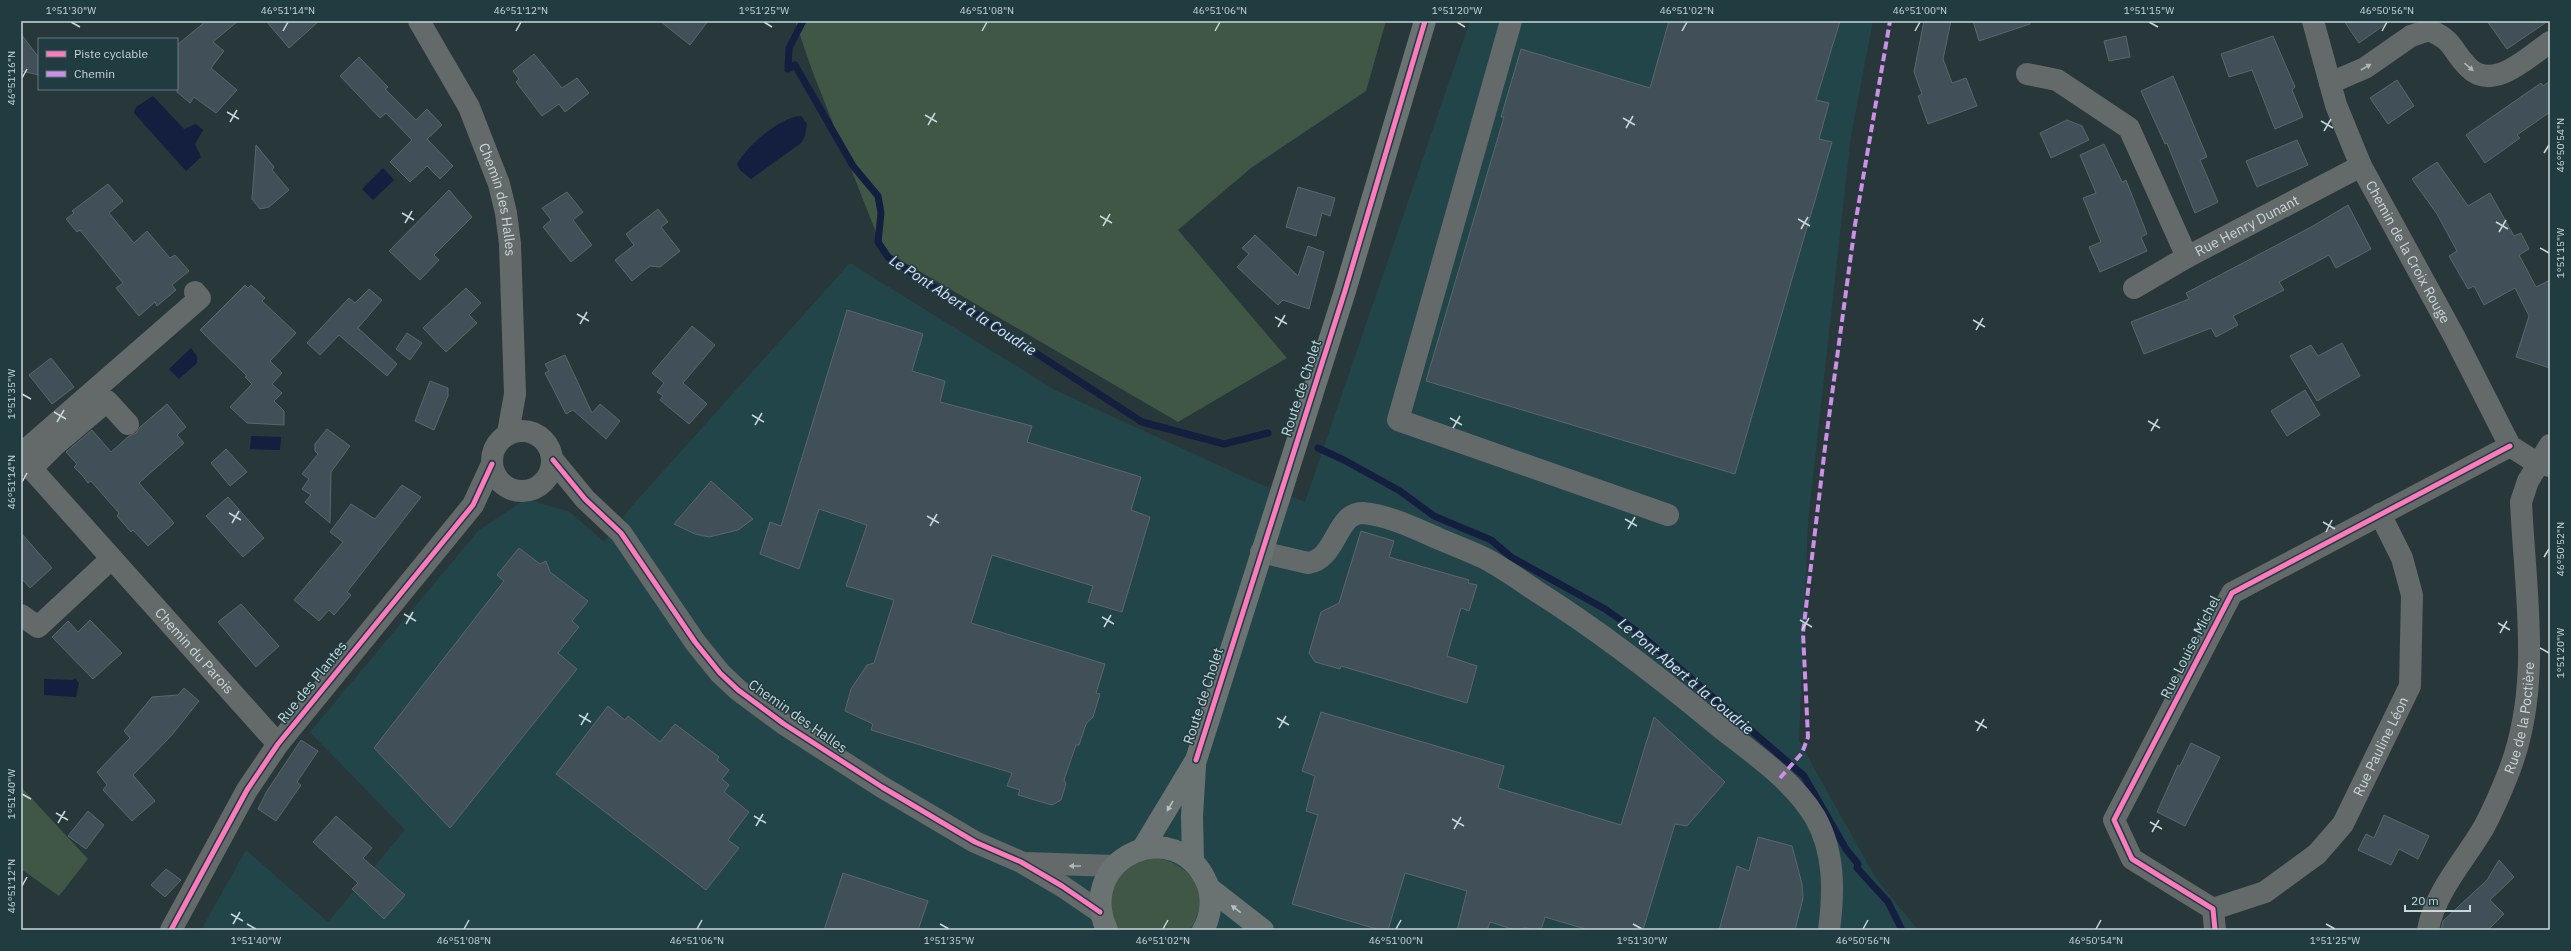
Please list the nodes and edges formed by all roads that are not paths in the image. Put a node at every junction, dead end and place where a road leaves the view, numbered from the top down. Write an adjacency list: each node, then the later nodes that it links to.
1 (419, 21): 12 (street, Chemin des Halles)
2 (1424, 21): 28 (main road, Route de Cholet)
3 (1511, 21): 27 (street)
4 (2313, 21): 7 (street, Chemin de la Croix Rouge)
5 (2550, 42): 7 (street, one-way to 5)
6 (2027, 74): 9 (street)
7 (2330, 83): 8 (street, Chemin de la Croix Rouge)
8 (2361, 166): 9 (street, Rue Henry Dunant); 17 (street, Chemin de la Croix Rouge)
9 (2187, 257): 10 (street, Rue Henry Dunant)
10 (2134, 288)
11 (195, 292): 21 (street)
12 (514, 394): 14 (street, Chemin des Halles); 15 (street, Chemin des Halles)
13 (128, 424): 21 (street)
14 (533, 432): 15 (street); 18 (street)
15 (508, 433): 19 (street)
16 (2550, 445): 20 (street, Rue de la Poctière)
17 (2510, 446): 20 (street); 26 (street, Rue Louise Michel)
18 (553, 460): 23 (street); 24 (street, Chemin des Halles)
19 (492, 464): 22 (street); 25 (street, Rue des Plantes)
20 (2544, 465): 44 (street, Rue de la Poctière)
21 (26, 468): 29 (street, Chemin du Parois)
22 (507, 487): 23 (street); 25 (street, Rue des Plantes)
23 (537, 487): 24 (street, Chemin des Halles)
24 (585, 499): 35 (street, Chemin des Halles)
25 (473, 505): 31 (street, Rue des Plantes)
26 (2380, 514): 38 (street, Rue Pauline Léon); 38 (street, Rue Louise Michel)
27 (1668, 515)
28 (1261, 552): 32 (main road, Route de Cholet); 43 (street)
29 (111, 559): 30 (street); 31 (street, Chemin du Parois)
30 (21, 615)
31 (278, 744): 40 (street, Rue des Plantes)
32 (1196, 760): 33 (main road, Route de Cholet, one-way to 33); 34 (main road, Route de Cholet)
33 (1143, 848): 34 (main road); 36 (main road)
34 (1193, 861): 37 (main road)
35 (1021, 862): 36 (street, Chemin des Halles, one-way to 35); 39 (street, Chemin des Halles)
36 (1114, 866): 39 (main road)
37 (1209, 888): 41 (main road); 42 (main road, one-way to 37)
38 (2214, 920)
39 (1104, 921)
40 (171, 930)
41 (1203, 930)
42 (1263, 930)
43 (1829, 930)
44 (2428, 930)

